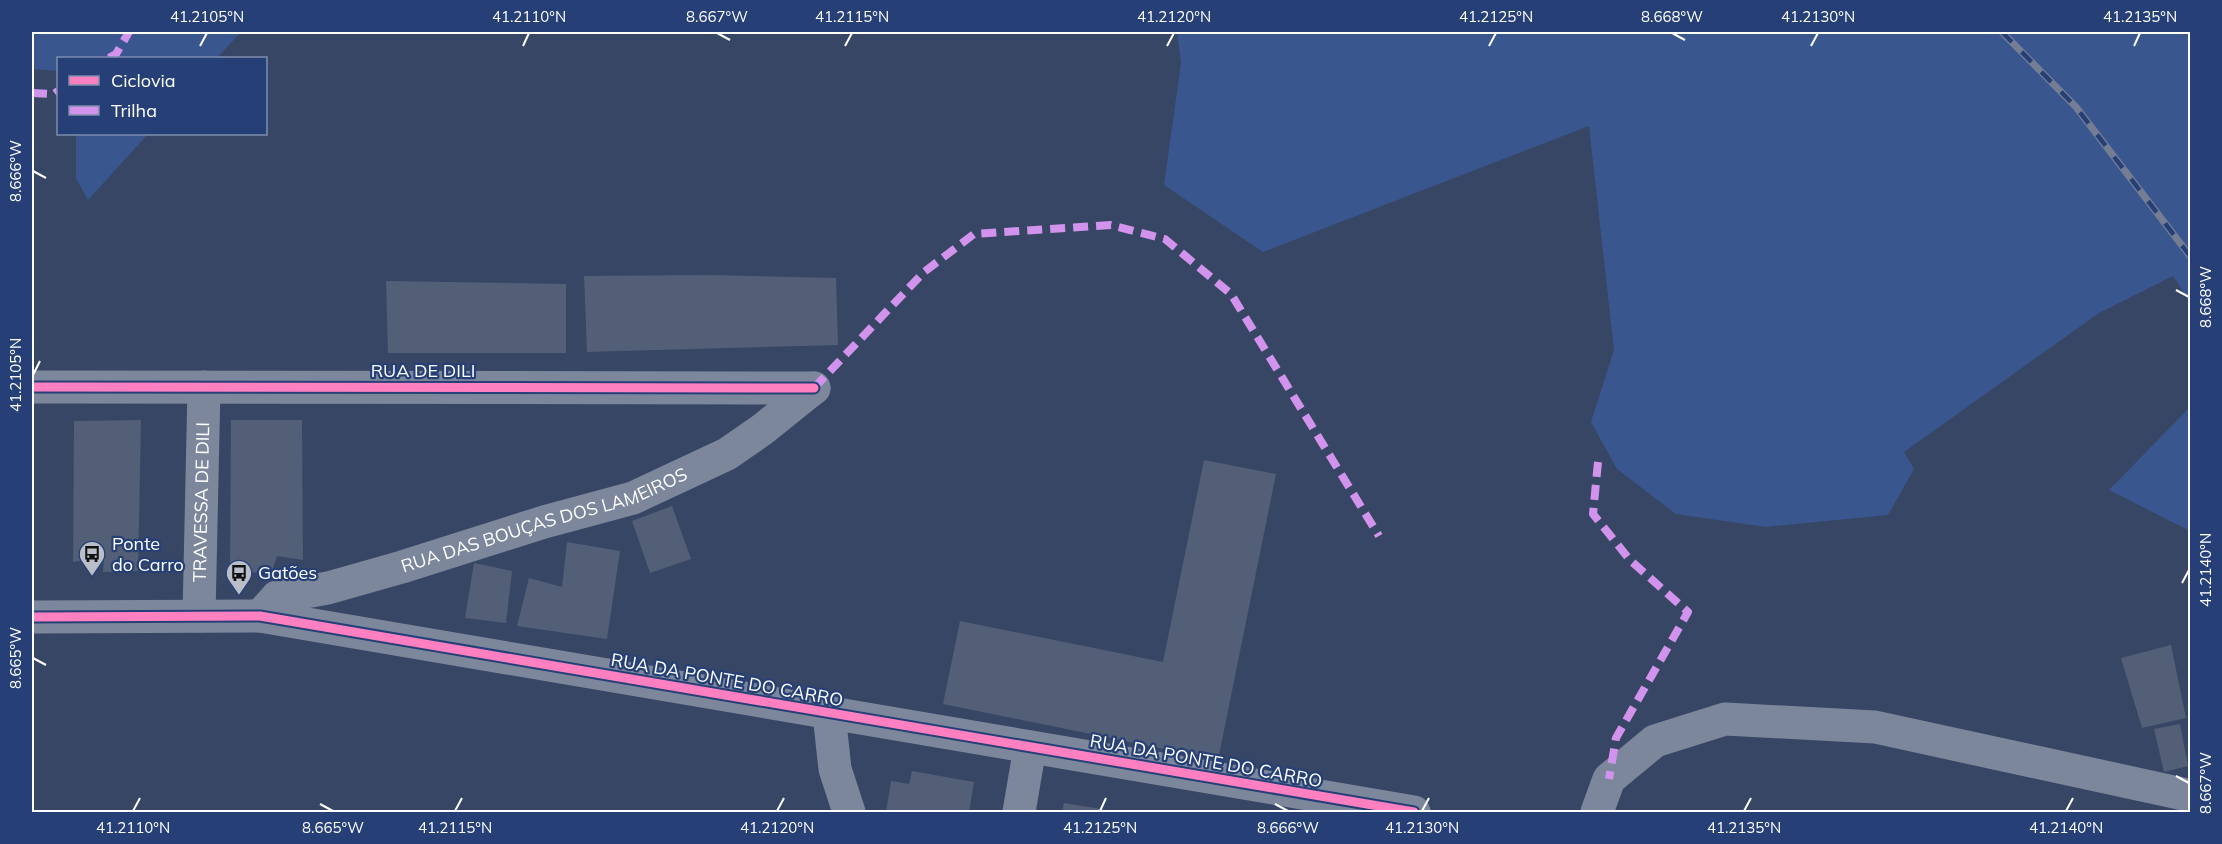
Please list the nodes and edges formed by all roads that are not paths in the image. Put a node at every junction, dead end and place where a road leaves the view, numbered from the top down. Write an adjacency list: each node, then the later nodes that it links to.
1 (32, 387): 2 (street, RUA DE DILI)
2 (204, 387): 3 (street, RUA DE DILI); 4 (street, TRAVESSA DE DILI)
3 (814, 388): 5 (street, RUA DAS BOUÇAS DOS LAMEIROS)
4 (199, 616): 5 (street, RUA DA PONTE DO CARRO); 6 (street, RUA DA PONTE DO CARRO)
5 (260, 616): 7 (street, RUA DA PONTE DO CARRO)
6 (32, 617)
7 (829, 714): 8 (street, RUA DA PONTE DO CARRO); 10 (street)
8 (1030, 747): 11 (street); 12 (street, RUA DA PONTE DO CARRO)
9 (2183, 794): 13 (street)
10 (849, 813)
11 (1019, 813)
12 (1414, 813)
13 (1597, 813)

